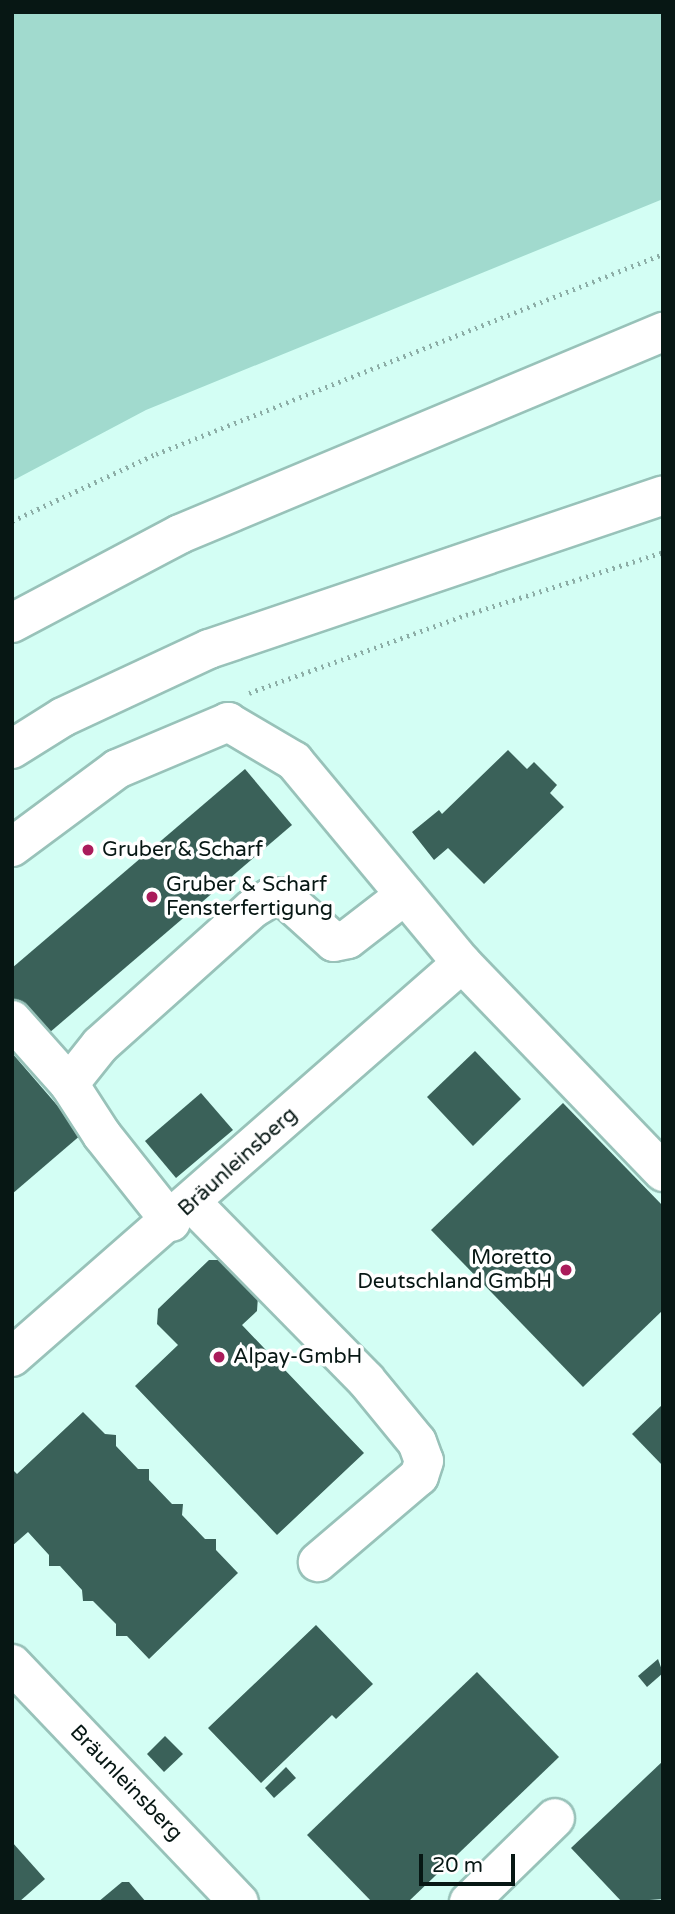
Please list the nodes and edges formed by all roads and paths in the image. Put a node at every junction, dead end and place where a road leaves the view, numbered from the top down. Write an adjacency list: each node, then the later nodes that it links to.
1 (663, 254): 4 (path)
2 (663, 332): 6 (street)
3 (663, 495): 8 (street)
4 (12, 521)
5 (663, 552): 7 (path)
6 (12, 623)
7 (246, 694)
8 (12, 749)
9 (12, 847): 10 (street)
10 (405, 895): 11 (street); 13 (street)
11 (461, 963): 14 (street); 15 (street, Bräunleinsberg)
12 (12, 1020): 13 (street)
13 (69, 1084): 15 (street)
14 (663, 1172)
15 (182, 1212): 16 (street, Bräunleinsberg); 17 (street)
16 (12, 1357)
17 (318, 1562)
18 (12, 1664): 20 (street, Bräunleinsberg)
19 (555, 1818): 21 (street)
20 (239, 1902)
21 (469, 1902)

